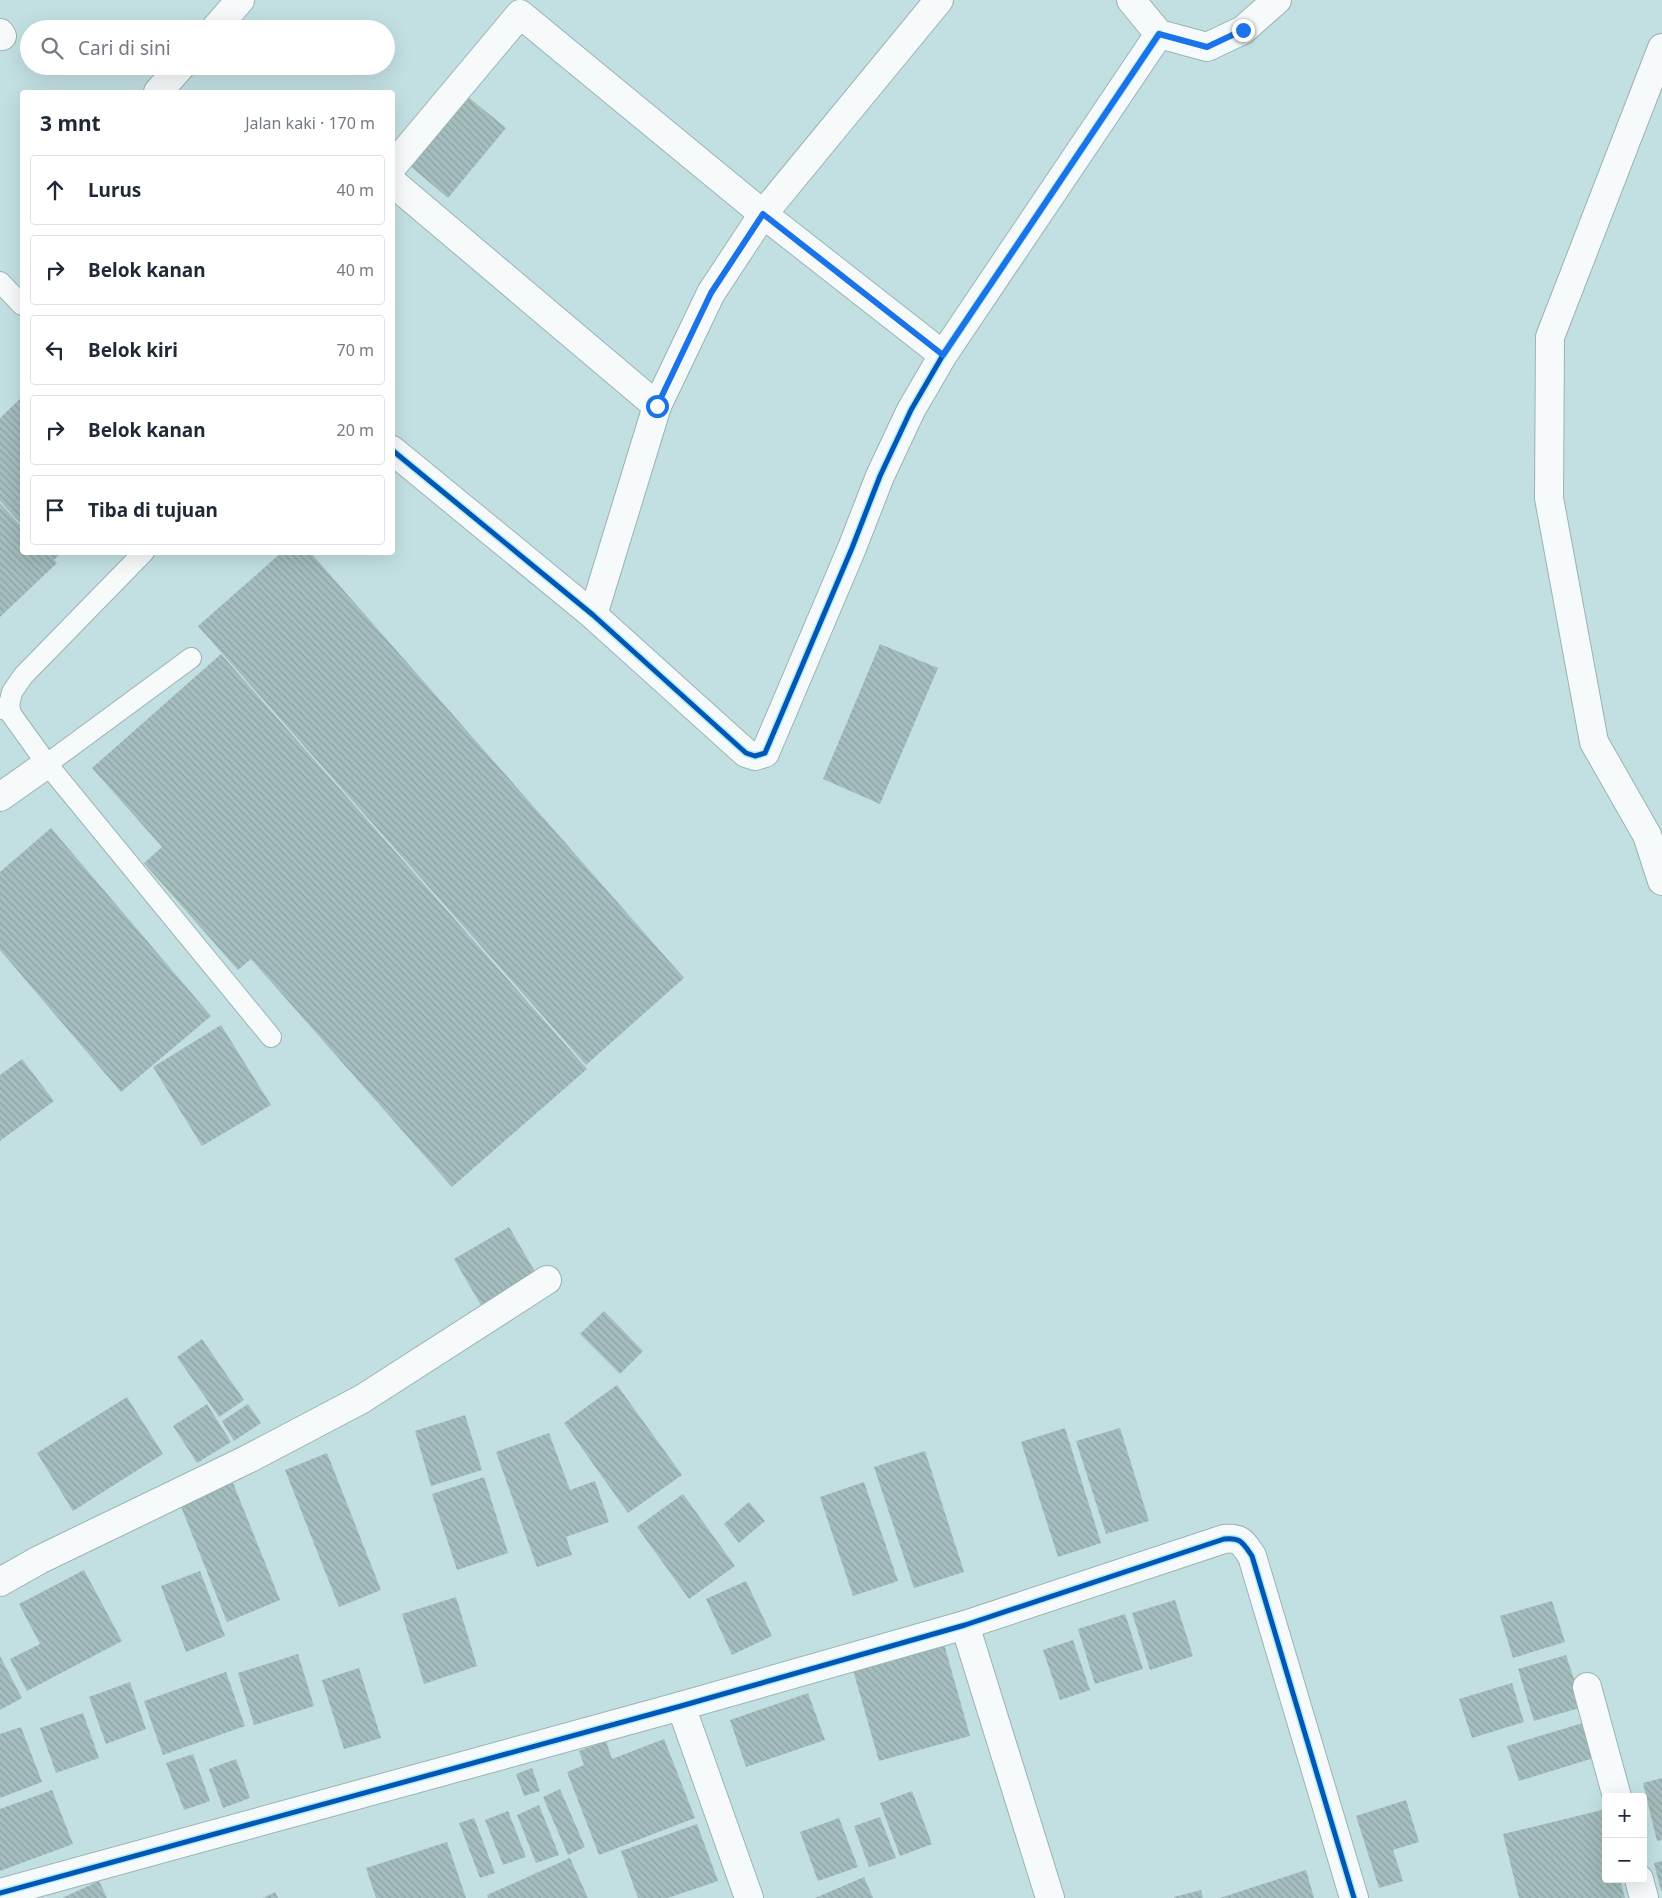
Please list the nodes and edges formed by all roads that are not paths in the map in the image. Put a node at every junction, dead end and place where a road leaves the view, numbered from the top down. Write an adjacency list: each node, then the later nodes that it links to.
1 (240, 0): 6 (street)
2 (939, 0): 13 (street)
3 (1131, 0): 7 (street)
4 (1277, 0): 7 (street)
5 (518, 5): 11 (street); 13 (street)
6 (223, 20)
7 (1159, 34): 16 (street)
8 (1662, 48): 25 (street)
9 (173, 75): 10 (street)
10 (160, 90)
11 (395, 163)
12 (395, 185): 17 (street)
13 (763, 214): 16 (street); 17 (street)
14 (0, 282): 15 (lane)
15 (20, 303)
16 (943, 355): 20 (street)
17 (657, 406): 20 (street)
18 (395, 452): 20 (street)
19 (141, 555): 22 (lane)
20 (593, 615)
21 (191, 658): 23 (lane)
22 (5, 707): 23 (lane)
23 (47, 764): 24 (street); 26 (lane)
24 (0, 797)
25 (1662, 882)
26 (271, 1037)
27 (547, 1280): 28 (street)
28 (0, 1582)
29 (965, 1625): 31 (street); 36 (street); 37 (street)
30 (1587, 1687): 32 (street)
31 (681, 1706): 34 (street); 35 (street)
32 (1616, 1793)
33 (1640, 1883): 38 (street)
34 (0, 1893)
35 (749, 1898)
36 (1050, 1898)
37 (1354, 1898)
38 (1644, 1898)

